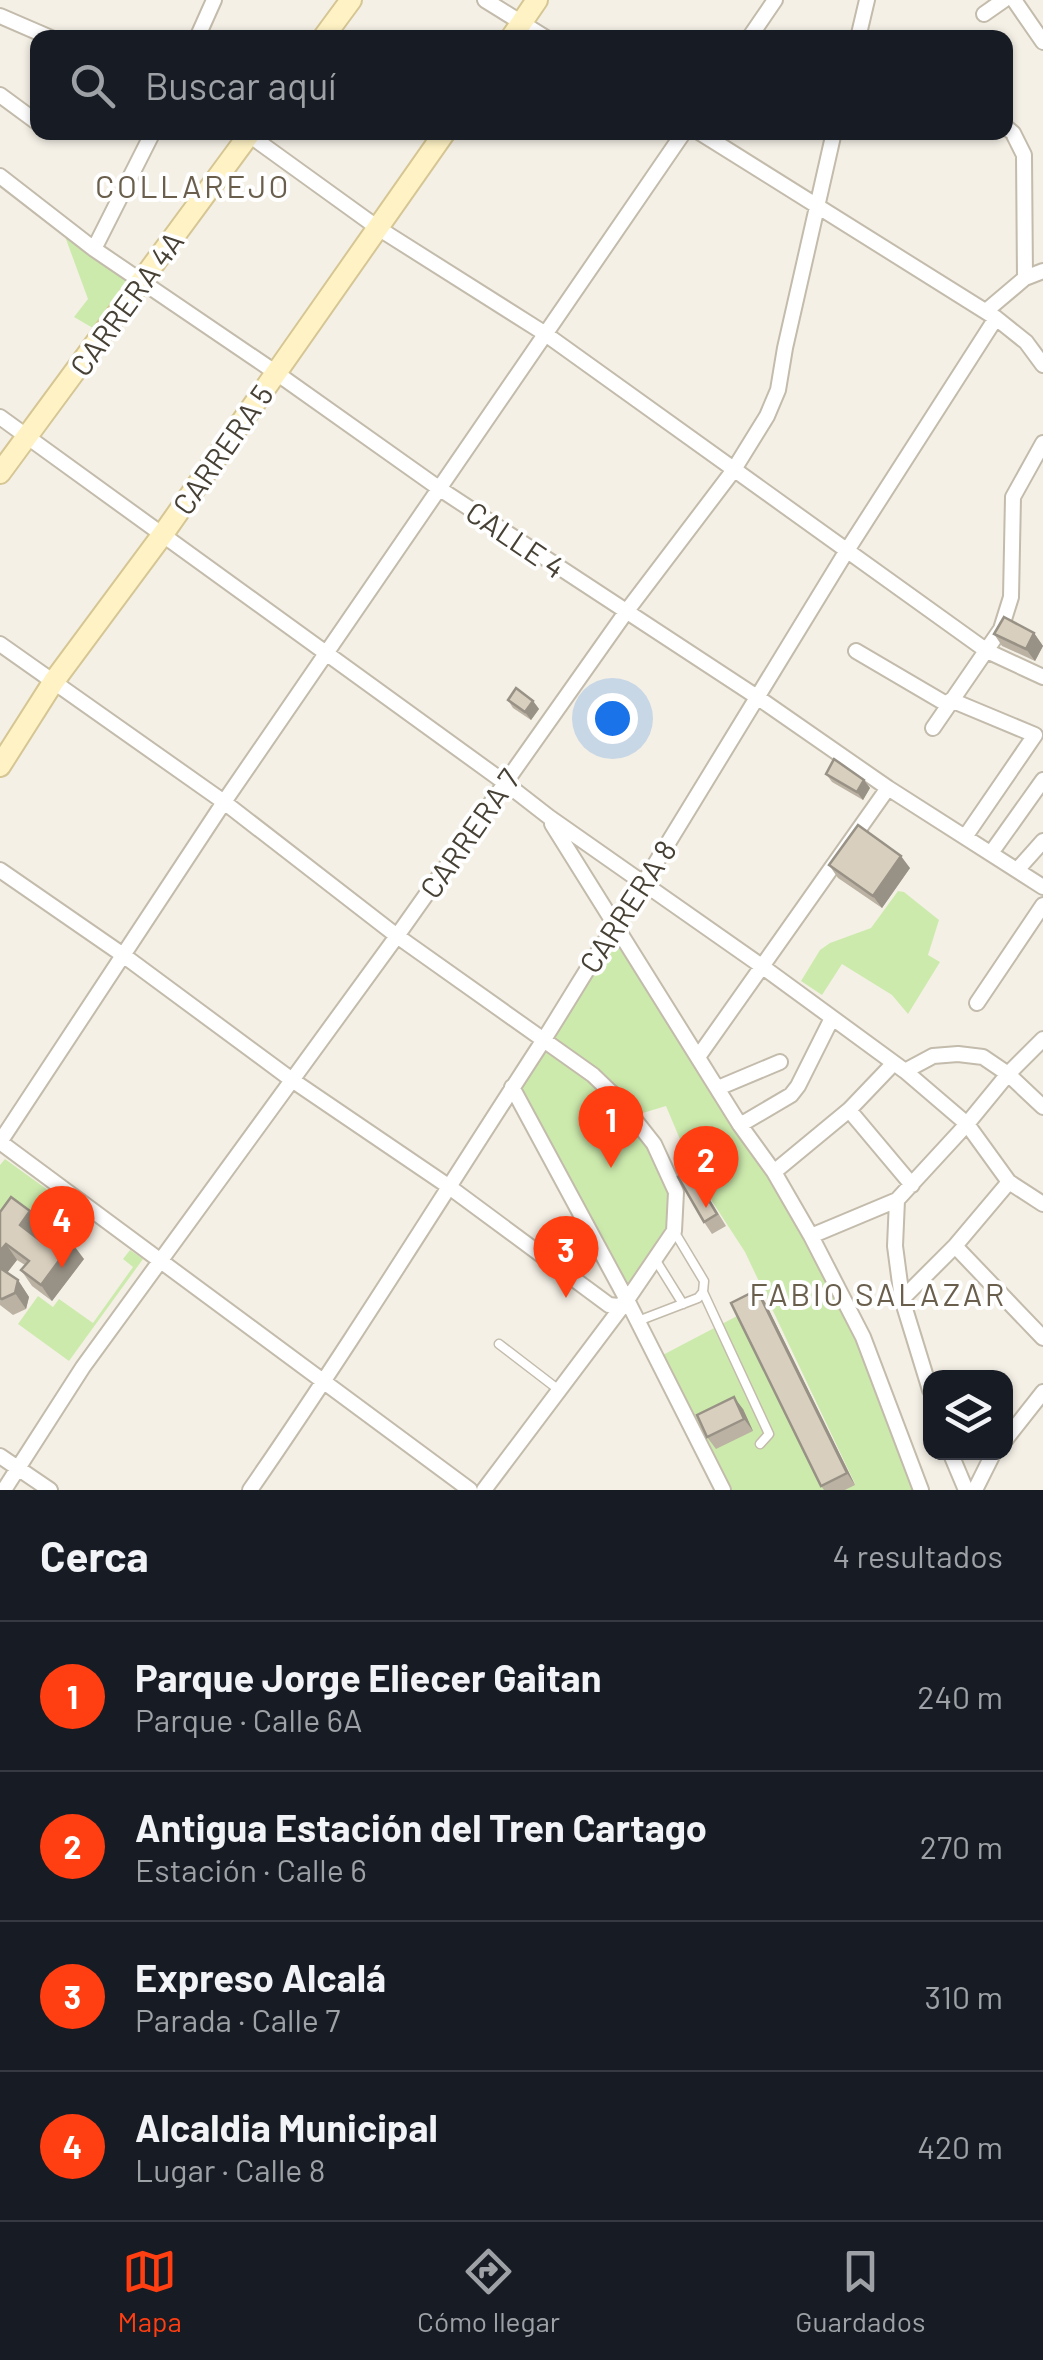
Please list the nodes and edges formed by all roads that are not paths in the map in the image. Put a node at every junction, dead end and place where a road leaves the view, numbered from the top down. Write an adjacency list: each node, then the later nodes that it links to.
1 (214, 0): 12 (street)
2 (351, 0): 13 (main road)
3 (484, 0): 14 (street)
4 (537, 0): 14 (main road)
5 (775, 0): 15 (street)
6 (867, 0): 16 (street)
7 (1004, 0): 9 (street)
8 (1014, 0): 17 (street)
9 (984, 14)
10 (0, 16): 11 (street)
11 (32, 30)
12 (201, 30)
13 (329, 30)
14 (516, 30)
15 (754, 30)
16 (860, 30)
17 (1043, 42)
18 (0, 96): 19 (street)
19 (30, 118)
20 (1013, 135): 33 (street)
21 (149, 140): 31 (street)
22 (243, 140): 34 (main road, CARRERA 4A)
23 (258, 140): 30 (street)
24 (438, 140): 30 (main road, CARRERA 5)
25 (678, 140): 36 (street)
26 (711, 140): 29 (street)
27 (832, 140): 29 (street, CARRERA 7)
28 (0, 176): 31 (street, CALLE 4)
29 (816, 205): 35 (street); 42 (street, CARRERA 7)
30 (378, 228): 36 (street); 38 (main road, CARRERA 5)
31 (94, 249): 34 (street, CALLE 4)
32 (1043, 271): 33 (street, CARRERA 8)
33 (1025, 278): 35 (street, CARRERA 8)
34 (142, 282): 38 (street, CALLE 4); 40 (main road, CARRERA 4A)
35 (991, 314): 37 (street); 46 (street, CARRERA 8)
36 (544, 334): 42 (street); 44 (street)
37 (1043, 365)
38 (276, 372): 44 (street, CALLE 4); 45 (main road, CARRERA 5)
39 (0, 418): 40 (street)
40 (27, 437): 43 (main road, CARRERA 4A); 45 (street)
41 (1043, 444): 50 (street)
42 (733, 471): 46 (street); 47 (street, CARRERA 7)
43 (0, 473)
44 (440, 488): 47 (street, CALLE 4); 51 (street)
45 (164, 534): 51 (street); 53 (main road, CARRERA 5)
46 (846, 552): 50 (street); 54 (street, CARRERA 8)
47 (626, 612): 54 (street, CALLE 4); 59 (street, CARRERA 7)
48 (0, 644): 53 (street)
49 (856, 651): 55 (street)
50 (987, 651): 52 (street); 55 (street)
51 (327, 654): 59 (street); 61 (street)
52 (1043, 677)
53 (54, 681): 57 (main road, CARRERA 5); 61 (street)
54 (757, 697): 60 (street, CALLE 4); 68 (street, CARRERA 8)
55 (949, 703): 56 (street); 63 (street)
56 (932, 728)
57 (0, 766)
58 (1043, 780): 65 (street)
59 (504, 782): 62 (street); 72 (street, CARRERA 7)
60 (888, 788): 63 (street, CALLE 4); 74 (street)
61 (224, 802): 72 (street); 73 (street)
62 (548, 817): 68 (street); 71 (street)
63 (965, 837): 65 (street, CALLE 4)
64 (1043, 840): 67 (street)
65 (991, 853): 67 (street, CALLE 4)
66 (0, 870): 73 (street)
67 (1016, 870): 69 (street, CALLE 4)
68 (643, 884): 71 (street, CARRERA 8); 74 (street)
69 (1043, 886)
70 (1043, 904): 75 (street)
71 (614, 924): 77 (street, CARRERA 8); 79 (street)
72 (397, 936): 77 (street); 83 (street, CARRERA 7)
73 (123, 955): 83 (street); 90 (street)
74 (763, 967): 76 (street); 79 (street)
75 (977, 1002)
76 (832, 1018): 81 (street); 89 (street)
77 (544, 1039): 84 (street, CARRERA 8); 97 (street)
78 (1043, 1039): 82 (street)
79 (698, 1057): 85 (street)
80 (780, 1062): 85 (street)
81 (899, 1068): 82 (street); 87 (street); 88 (street)
82 (1008, 1074): 86 (street); 88 (street)
83 (292, 1080): 94 (street); 101 (street, CARRERA 7)
84 (512, 1087): 94 (street, CARRERA 8); 103 (street)
85 (718, 1088): 89 (street)
86 (1043, 1107)
87 (850, 1110): 91 (street); 93 (street)
88 (967, 1124): 92 (street); 93 (street)
89 (740, 1125): 91 (street)
90 (0, 1142): 101 (street)
91 (774, 1172): 98 (street)
92 (1010, 1182): 96 (street); 99 (street)
93 (912, 1184): 95 (street)
94 (448, 1186): 103 (street); 110 (street, CARRERA 8)
95 (897, 1200): 98 (street); 104 (street)
96 (1043, 1204)
97 (674, 1231): 100 (street); 102 (lane)
98 (810, 1236): 125 (street)
99 (954, 1246): 104 (street); 107 (street)
100 (655, 1259): 103 (street); 105 (lane)
101 (158, 1261): 110 (street); 118 (street, CARRERA 7)
102 (703, 1292): 105 (lane); 114 (lane)
103 (628, 1300): 106 (street); 111 (street)
104 (902, 1300): 109 (street)
105 (683, 1304): 106 (lane)
106 (638, 1321): 124 (street)
107 (1043, 1338)
108 (499, 1344): 111 (lane)
109 (924, 1370)
110 (324, 1383): 121 (street, CARRERA 8); 122 (street)
111 (559, 1391): 123 (street)
112 (1043, 1392): 113 (street)
113 (1013, 1430)
114 (760, 1444)
115 (0, 1456): 118 (street)
116 (953, 1460): 126 (street)
117 (990, 1460): 127 (street)
118 (17, 1468): 119 (street, CARRERA 7); 120 (street)
119 (4, 1490)
120 (50, 1490)
121 (250, 1490)
122 (470, 1490)
123 (484, 1490)
124 (723, 1490)
125 (921, 1490)
126 (966, 1490)
127 (976, 1490)

